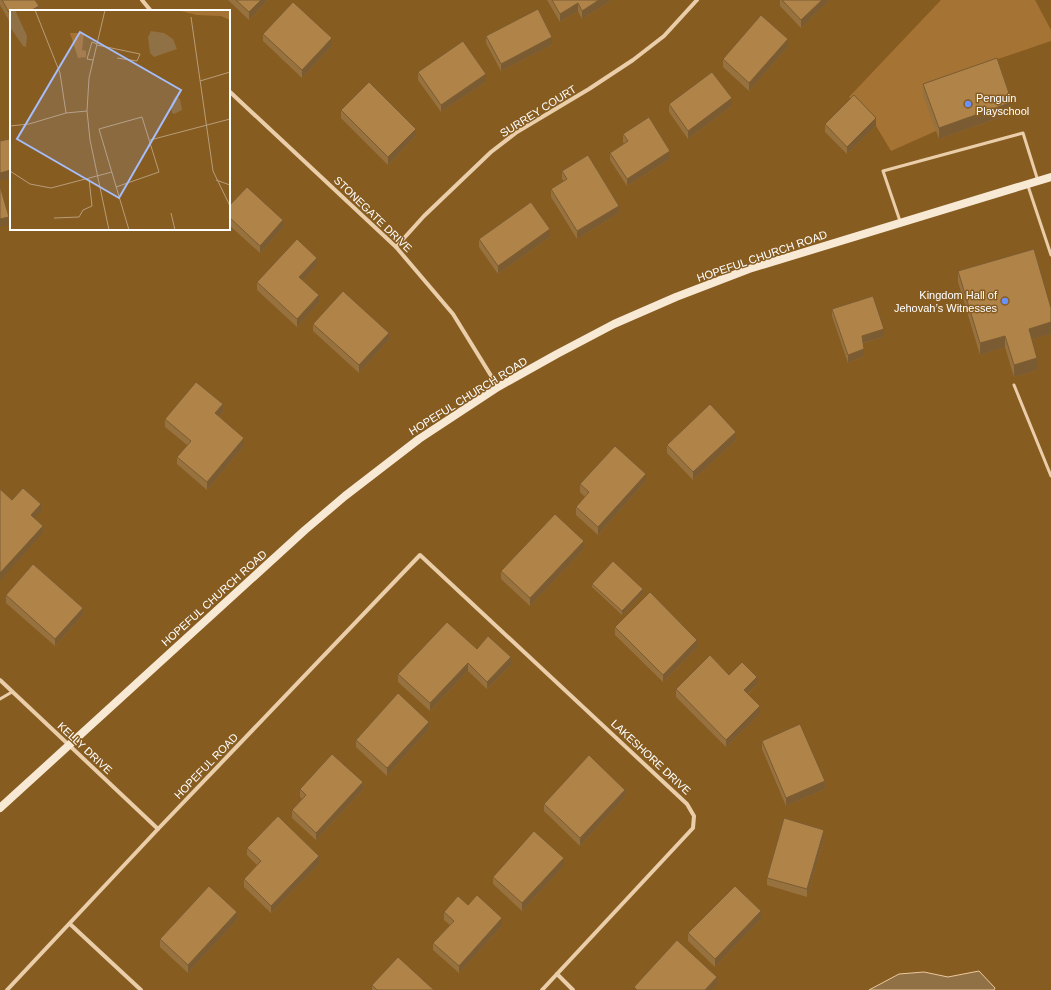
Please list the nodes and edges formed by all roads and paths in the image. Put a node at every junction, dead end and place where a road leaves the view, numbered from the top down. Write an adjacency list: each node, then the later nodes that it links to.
1 (142, 0): 3 (street)
2 (697, 0): 9 (street, SURREY COURT)
3 (149, 10)
4 (230, 92): 9 (street, STONEGATE DRIVE)
5 (1051, 177): 6 (main road, HOPEFUL CHURCH ROAD)
6 (1038, 181): 7 (main road, HOPEFUL CHURCH ROAD); 8 (lane)
7 (1028, 184): 8 (main road, HOPEFUL CHURCH ROAD); 10 (lane)
8 (900, 222): 12 (main road, HOPEFUL CHURCH ROAD)
9 (396, 247): 12 (street, STONEGATE DRIVE)
10 (1051, 255)
11 (1014, 385): 13 (lane)
12 (498, 387): 18 (main road, HOPEFUL CHURCH ROAD)
13 (1051, 476)
14 (420, 555): 20 (street, HOPEFUL ROAD); 22 (street, LAKESHORE DRIVE)
15 (0, 680): 16 (street, KELLY DRIVE)
16 (12, 692): 17 (lane); 18 (street, KELLY DRIVE)
17 (0, 699)
18 (69, 745): 19 (main road, HOPEFUL CHURCH ROAD); 20 (street, KELLY DRIVE)
19 (0, 808)
20 (158, 830): 21 (street, HOPEFUL ROAD)
21 (70, 924): 23 (street, HOPEFUL ROAD); 24 (street)
22 (556, 974): 25 (street, LAKESHORE DRIVE); 26 (street)
23 (7, 990)
24 (141, 990)
25 (542, 990)
26 (573, 990)

